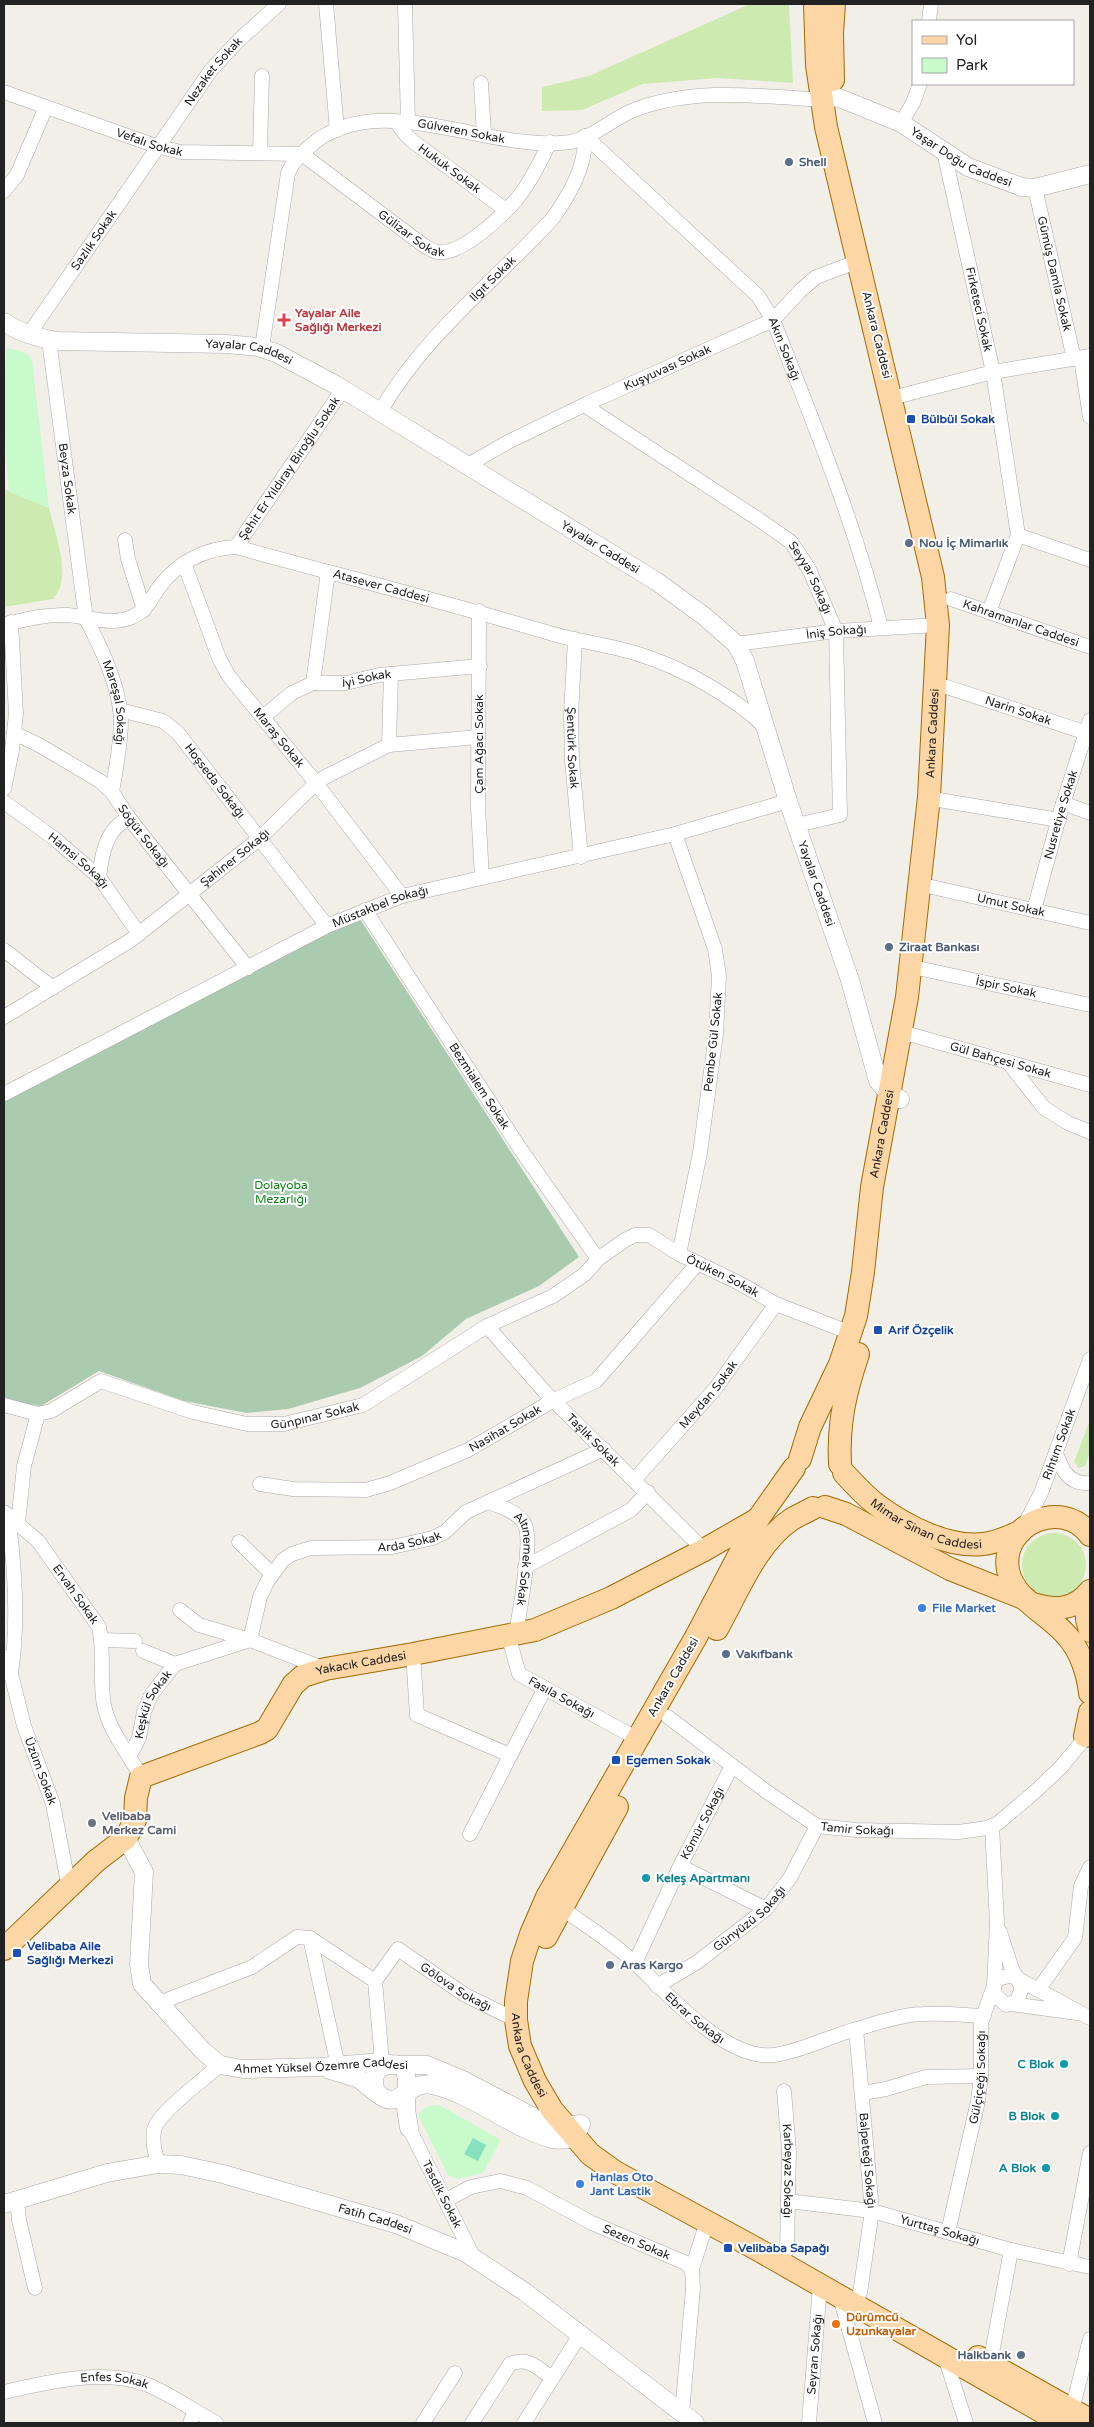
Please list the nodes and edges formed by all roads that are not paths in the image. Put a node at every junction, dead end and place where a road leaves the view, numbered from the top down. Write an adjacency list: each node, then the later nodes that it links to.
1 (278, 4): 20 (street, Nezaket Sokak)
2 (326, 4): 16 (street)
3 (405, 4): 14 (street)
4 (815, 4): 12 (main road, Ankara Caddesi)
5 (834, 4): 12 (main road, Ankara Caddesi)
6 (931, 4): 7 (street)
7 (929, 20)
8 (262, 76): 22 (street)
9 (481, 83): 17 (street)
10 (920, 85): 15 (street)
11 (4, 92): 13 (street, Vefalı Sokak)
12 (829, 99): 15 (street, Yaşar Doğu Caddesi); 18 (street, Gülveren Sokak); 28 (main road, Ankara Caddesi); 37 (main road, Ankara Caddesi)
13 (46, 107): 20 (street, Vefalı Sokak); 26 (street)
14 (403, 123): 16 (street, Gülveren Sokak); 17 (street, Gülveren Sokak); 27 (street, Hukuk Sokak)
15 (901, 124): 21 (street, Yaşar Doğu Caddesi)
16 (337, 130): 23 (street, Gülveren Sokak)
17 (484, 135): 19 (street, Gülveren Sokak)
18 (585, 136): 19 (street, Gülveren Sokak); 29 (street, Akın Sokağı); 39 (street, Ilgıt Sokak)
19 (550, 142): 27 (street, Gülizar Sokak)
20 (159, 146): 22 (street, Vefalı Sokak); 31 (street, Sazlık Sokak)
21 (944, 152): 25 (street, Yaşar Doğu Caddesi); 35 (street, Firketeci Sokak)
22 (260, 154): 23 (street, Vefalı Sokak)
23 (302, 154): 27 (street, Gülizar Sokak); 33 (street, Gülveren Sokak)
24 (1090, 174): 25 (street, Yaşar Doğu Caddesi)
25 (1035, 188): 34 (street, Gümüş Damla Sokak)
26 (4, 191)
27 (506, 210)
28 (859, 261): 29 (street, Kuşyuvası Sokak); 48 (main road, Ankara Caddesi)
29 (773, 320): 38 (street, Kuşyuvası Sokak); 55 (street, Akın Sokağı)
30 (4, 322): 31 (street, Yayalar Caddesi)
31 (29, 334): 32 (street, Yayalar Caddesi)
32 (49, 340): 33 (street, Yayalar Caddesi); 52 (street, Beyza Sokak)
33 (262, 348): 36 (street, Yayalar Caddesi)
34 (1082, 358): 35 (street); 40 (street, Gümüş Damla Sokak)
35 (993, 372): 37 (street); 42 (street, Firketeci Sokak)
36 (343, 390): 39 (street, Yayalar Caddesi); 44 (street, Şehit Er Yıldıray Biroğlu Sokak)
37 (903, 395): 48 (main road, Ankara Caddesi)
38 (584, 405): 41 (street, Kuşyuvası Sokak); 56 (street, Seyyar Sokağı)
39 (380, 412): 41 (street, Yayalar Caddesi)
40 (1090, 417)
41 (468, 465): 58 (street, Yayalar Caddesi)
42 (1018, 535): 45 (street); 51 (street)
43 (125, 540): 49 (street)
44 (236, 547): 46 (street, Atasever Caddesi); 47 (street, Atasever Caddesi)
45 (1090, 560)
46 (184, 563): 49 (street, Atasever Caddesi); 66 (street, Maraş Sokak)
47 (328, 572): 50 (street, Atasever Caddesi); 62 (street)
48 (944, 599): 51 (street, Kahramanlar Caddesi); 54 (main road, Ankara Caddesi); 63 (main road, Ankara Caddesi)
49 (144, 610): 52 (street)
50 (480, 611): 57 (street, Atasever Caddesi); 60 (street, Çam Ağacı Sokak)
51 (989, 612): 59 (street, Kahramanlar Caddesi)
52 (86, 619): 53 (street); 64 (street, Mareşal Sokağı)
53 (8, 623): 65 (street)
54 (938, 625): 55 (street, İniş Sokağı); 106 (main road, Ankara Caddesi)
55 (880, 627): 56 (street, İniş Sokağı)
56 (836, 631): 58 (street, İniş Sokağı); 82 (street, Seyyar Sokağı)
57 (575, 639): 67 (street, Atasever Caddesi); 85 (street, Şentürk Sokak)
58 (736, 644): 67 (street, Yayalar Caddesi)
59 (1090, 647)
60 (480, 666): 61 (street, İyi Sokak); 70 (street, Çam Ağacı Sokak)
61 (391, 674): 62 (street, İyi Sokak); 71 (street)
62 (313, 683): 66 (street, İyi Sokak)
63 (947, 687): 68 (street, Narin Sokak); 75 (main road, Ankara Caddesi)
64 (120, 710): 74 (street, Mareşal Sokağı); 84 (street, Hoşseda Sokağı)
65 (10, 714): 69 (street)
66 (263, 717): 72 (street, Maraş Sokak)
67 (765, 727): 76 (street, Yayalar Caddesi)
68 (1089, 729): 78 (street, Nusretiye Sokak)
69 (14, 734): 73 (street); 74 (street, Söğüt Sokağı)
70 (478, 737): 71 (street, Şahiner Sokağı); 87 (street, Çam Ağacı Sokak)
71 (389, 745): 72 (street, Şahiner Sokağı)
72 (316, 783): 84 (street, Şahiner Sokağı); 90 (street, Maraş Sokak)
73 (4, 789)
74 (112, 792): 80 (street, Söğüt Sokağı)
75 (939, 800): 81 (street); 88 (main road, Ankara Caddesi)
76 (788, 801): 82 (street, Yayalar Caddesi); 83 (street, Müstakbel Sokağı)
77 (4, 802): 86 (street, Hamsi Sokağı)
78 (1064, 803): 79 (street); 81 (street, Nusretiye Sokak)
79 (1090, 813)
80 (129, 818): 86 (street); 89 (street, Söğüt Sokağı)
81 (1058, 820): 92 (street, Nusretiye Sokak)
82 (797, 825): 106 (street, Yayalar Caddesi)
83 (675, 834): 85 (street, Müstakbel Sokağı); 108 (street, Pembe Gül Sokak)
84 (259, 839): 89 (street, Şahiner Sokağı); 94 (street, Hoşseda Sokağı)
85 (581, 857): 87 (street, Müstakbel Sokağı)
86 (99, 877): 95 (street, Hamsi Sokağı)
87 (482, 877): 90 (street, Müstakbel Sokağı)
88 (932, 887): 92 (street, Umut Sokak); 98 (main road, Ankara Caddesi)
89 (190, 893): 95 (street, Şahiner Sokağı); 97 (street, Söğüt Sokağı)
90 (402, 896): 91 (street, Müstakbel Sokağı)
91 (365, 910): 94 (street, Müstakbel Sokağı); 109 (street, Bezmialem Sokak)
92 (1034, 910): 93 (street, Umut Sokak)
93 (1090, 923)
94 (327, 926): 97 (street, Müstakbel Sokağı)
95 (139, 934): 99 (street, Şahiner Sokağı)
96 (4, 950): 99 (street)
97 (248, 968): 105 (street, Müstakbel Sokağı)
98 (922, 969): 100 (street, İspir Sokak); 102 (main road, Ankara Caddesi)
99 (53, 988): 101 (street, Şahiner Sokağı)
100 (1090, 1005)
101 (4, 1017)
102 (912, 1035): 103 (street, Gül Bahçesi Sokak); 106 (main road, Ankara Caddesi)
103 (1008, 1062): 104 (street, Gül Bahçesi Sokak); 107 (street)
104 (1090, 1085)
105 (4, 1094)
106 (895, 1096): 113 (main road, Ankara Caddesi); 121 (main road, Ankara Caddesi)
107 (1090, 1132)
108 (679, 1254): 109 (street, Ötüken Sokak); 110 (street, Ötüken Sokak)
109 (598, 1259): 112 (street, Günpınar Sokak)
110 (698, 1264): 111 (street, Ötüken Sokak); 115 (street, Nasihat Sokak)
111 (776, 1304): 113 (street, Ötüken Sokak); 122 (street, Meydan Sokak)
112 (487, 1326): 115 (street, Taşlık Sokak); 117 (street, Günpınar Sokak)
113 (852, 1333): 120 (main road, Ankara Caddesi)
114 (1090, 1359): 119 (street, Rıhtım Sokak)
115 (554, 1400): 118 (street, Taşlık Sokak); 124 (street, Nasihat Sokak)
116 (4, 1405): 117 (street)
117 (38, 1414): 128 (street)
118 (604, 1450): 122 (street, Taşlık Sokak); 126 (street, Arda Sokak)
119 (1056, 1452): 123 (street); 131 (street, Rıhtım Sokak)
120 (797, 1463): 121 (main road); 127 (main road); 129 (main road, Ankara Caddesi)
121 (842, 1469): 127 (main road, Ankara Caddesi); 131 (main road, Mimar Sinan Caddesi)
122 (634, 1479): 125 (street, Taşlık Sokak)
123 (1090, 1483)
124 (260, 1484)
125 (648, 1492): 133 (street, Taşlık Sokak); 134 (street)
126 (488, 1502): 134 (street, Altınemek Sokak); 136 (street, Arda Sokak)
127 (818, 1508): 138 (main road); 152 (main road, Ankara Caddesi)
128 (10, 1517): 142 (street, Ervah Sokak); 148 (street)
129 (758, 1518): 133 (main road, Yakacık Caddesi); 135 (main road, Ankara Caddesi)
130 (1089, 1529): 131 (main road, Mimar Sinan Caddesi)
131 (1021, 1530): 138 (main road)
132 (239, 1542): 136 (street)
133 (704, 1550): 135 (main road); 141 (main road, Yakacık Caddesi)
134 (525, 1566): 141 (street, Altınemek Sokak)
135 (732, 1568): 154 (main road, Ankara Caddesi)
136 (272, 1574): 143 (street, Arda Sokak)
137 (1088, 1594): 138 (main road); 140 (main road)
138 (1029, 1602): 150 (main road)
139 (180, 1610): 143 (street)
140 (1090, 1631)
141 (512, 1634): 144 (main road, Yakacık Caddesi); 149 (street, Fasıla Sokağı)
142 (102, 1640): 146 (street); 155 (street, Ervah Sokak)
143 (250, 1640): 146 (street, Keşkül Sokak); 147 (street)
144 (413, 1654): 147 (main road, Yakacık Caddesi); 156 (street)
145 (4, 1656): 148 (street, Üzüm Sokak)
146 (175, 1664): 155 (street, Keşkül Sokak)
147 (325, 1669): 158 (main road, Yakacık Caddesi)
148 (11, 1674): 165 (street, Üzüm Sokak)
149 (545, 1688): 154 (street, Fasıla Sokağı); 156 (street)
150 (1090, 1693)
151 (1090, 1712): 153 (main road)
152 (668, 1716): 157 (street, Tamir Sokağı); 166 (main road, Ankara Caddesi)
153 (1088, 1734): 160 (street)
154 (638, 1739): 181 (main road, Ankara Caddesi)
155 (130, 1755): 158 (street, Ervah Sokak)
156 (510, 1755): 161 (street)
157 (732, 1766): 159 (street, Tamir Sokağı); 163 (street, Kömür Sokağı)
158 (141, 1778): 162 (main road)
159 (817, 1826): 160 (street, Tamir Sokağı); 167 (street, Günyüzü Sokağı)
160 (992, 1826): 168 (street, Gülçiçeği Sokağı)
161 (470, 1834)
162 (126, 1838): 165 (main road); 177 (street, Ahmet Yüksel Özemre Caddesi)
163 (680, 1866): 167 (street); 171 (street, Kömür Sokağı)
164 (1090, 1867): 176 (street)
165 (69, 1888): 170 (main road)
166 (560, 1907): 171 (street, Ebrar Sokağı); 193 (main road, Ankara Caddesi)
167 (766, 1909): 174 (street, Günyüzü Sokağı)
168 (997, 1923): 172 (street, Gülçiçeği Sokağı); 175 (street, Gülçiçeği Sokağı)
169 (310, 1938): 173 (street); 177 (street); 185 (street)
170 (4, 1949)
171 (635, 1963): 174 (street, Ebrar Sokağı)
172 (1019, 1980): 175 (street); 176 (street); 178 (street)
173 (375, 1981): 181 (street, Gölova Sokağı); 183 (street)
174 (657, 1986): 182 (street, Ebrar Sokağı)
175 (994, 1986): 178 (street); 180 (street, Gülçiçeği Sokağı)
176 (1038, 1990): 179 (street)
177 (159, 2003): 184 (street, Ahmet Yüksel Özemre Caddesi)
178 (1008, 2004): 179 (street); 180 (street)
179 (1084, 2015)
180 (984, 2016): 182 (street, Ebrar Sokağı); 187 (street, Gülçiçeği Sokağı)
181 (516, 2020): 193 (main road, Ankara Caddesi)
182 (856, 2029): 190 (street, Balpeteği Sokağı)
183 (387, 2063): 185 (street, Ahmet Yüksel Özemre Caddesi); 188 (street); 191 (street); 193 (street, Ahmet Yüksel Özemre Caddesi)
184 (220, 2065): 186 (street, Ahmet Yüksel Özemre Caddesi); 195 (street)
185 (338, 2066): 186 (street, Ahmet Yüksel Özemre Caddesi)
186 (320, 2067): 191 (street)
187 (981, 2076): 190 (street); 201 (street, Gülçiçeği Sokağı)
188 (406, 2091): 191 (street); 192 (street); 193 (street, Ahmet Yüksel Özemre Caddesi)
189 (784, 2091): 197 (street, Karbeyaz Sokağı)
190 (863, 2093): 199 (street, Balpeteği Sokağı)
191 (381, 2097): 192 (street)
192 (409, 2128): 196 (street, Tasdik Sokak)
193 (574, 2129): 200 (main road, Ankara Caddesi); 202 (main road, Ankara Caddesi)
194 (1090, 2153): 205 (street)
195 (158, 2164): 198 (street, Fatih Caddesi); 204 (street, Fatih Caddesi)
196 (446, 2200): 204 (street, Tasdik Sokak); 207 (street, Sezen Sokak)
197 (788, 2200): 199 (street, Yurttaş Sokağı); 202 (street, Karbeyaz Sokağı)
198 (11, 2202): 209 (street)
199 (872, 2211): 201 (street, Yurttaş Sokağı); 210 (street, Balpeteği Sokağı)
200 (707, 2222): 207 (street); 208 (main road, Ankara Caddesi)
201 (948, 2232): 203 (street, Yurttaş Sokağı)
202 (787, 2250): 210 (main road, Ankara Caddesi)
203 (1011, 2250): 205 (street, Yurttaş Sokağı); 214 (street)
204 (476, 2260): 211 (street, Fatih Caddesi)
205 (1069, 2264): 206 (street, Yurttaş Sokağı)
206 (1090, 2267)
207 (692, 2269): 220 (street)
208 (820, 2286): 210 (main road, Ankara Caddesi); 225 (street, Seyran Sokağı)
209 (36, 2288)
210 (850, 2295): 213 (main road, Ankara Caddesi); 214 (main road, Ankara Caddesi); 226 (street)
211 (580, 2335): 216 (street); 220 (street, Fatih Caddesi)
212 (1090, 2339): 219 (street)
213 (945, 2357): 219 (main road, Ankara Caddesi); 227 (street)
214 (990, 2364): 219 (main road, Ankara Caddesi)
215 (455, 2373): 222 (street)
216 (552, 2378): 223 (street); 224 (street)
217 (4, 2392): 218 (street, Enfes Sokak)
218 (192, 2417): 221 (street, Enfes Sokak)
219 (1075, 2418)
220 (686, 2419)
221 (216, 2423)
222 (424, 2423)
223 (472, 2423)
224 (524, 2423)
225 (809, 2423)
226 (875, 2423)
227 (966, 2423)

